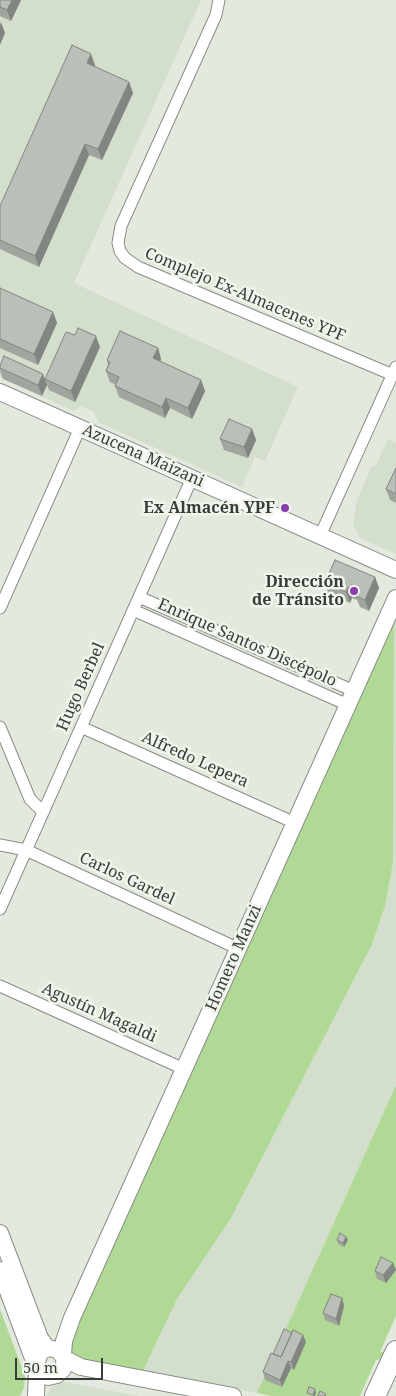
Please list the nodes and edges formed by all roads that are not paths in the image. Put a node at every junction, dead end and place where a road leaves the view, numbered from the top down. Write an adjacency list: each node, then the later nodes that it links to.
1 (219, 0): 2 (street, Complejo Ex-Almacenes YPF)
2 (394, 371): 6 (street)
3 (0, 392): 4 (main road, Azucena Maizani)
4 (80, 428): 5 (main road, Azucena Maizani); 10 (street)
5 (192, 478): 6 (main road, Azucena Maizani); 8 (street, Hugo Berbel)
6 (320, 536): 7 (main road, Azucena Maizani)
7 (396, 570)
8 (139, 597): 11 (street, Hugo Berbel); 12 (street, Enrique Santos Discépolo)
9 (396, 598): 12 (main road, Homero Manzi)
10 (0, 608)
11 (133, 610): 12 (street, Enrique Santos Discépolo); 14 (street, Hugo Berbel)
12 (351, 698): 16 (main road, Homero Manzi)
13 (0, 727): 15 (street)
14 (81, 727): 15 (street, Hugo Berbel); 16 (street, Alfredo Lepera)
15 (43, 812): 18 (street, Hugo Berbel)
16 (295, 823): 20 (main road, Homero Manzi)
17 (0, 845): 18 (street, Carlos Gardel)
18 (26, 850): 19 (street, Hugo Berbel); 20 (street, Carlos Gardel)
19 (0, 909)
20 (238, 948): 22 (main road, Homero Manzi)
21 (0, 986): 22 (street, Agustín Magaldi)
22 (184, 1069): 25 (main road, Homero Manzi)
23 (0, 1233): 26 (main road)
24 (0, 1270): 29 (main road)
25 (72, 1318): 26 (main road, Homero Manzi); 28 (main road, Homero Manzi)
26 (48, 1348): 28 (main road); 29 (main road)
27 (396, 1351): 31 (highway)
28 (64, 1357): 30 (main road); 35 (main road)
29 (37, 1367): 30 (main road); 32 (main road)
30 (56, 1376): 33 (main road); 34 (main road)
31 (393, 1378): 36 (highway); 37 (highway)
32 (36, 1396)
33 (40, 1396)
34 (176, 1396)
35 (233, 1396)
36 (375, 1396)
37 (390, 1396)

